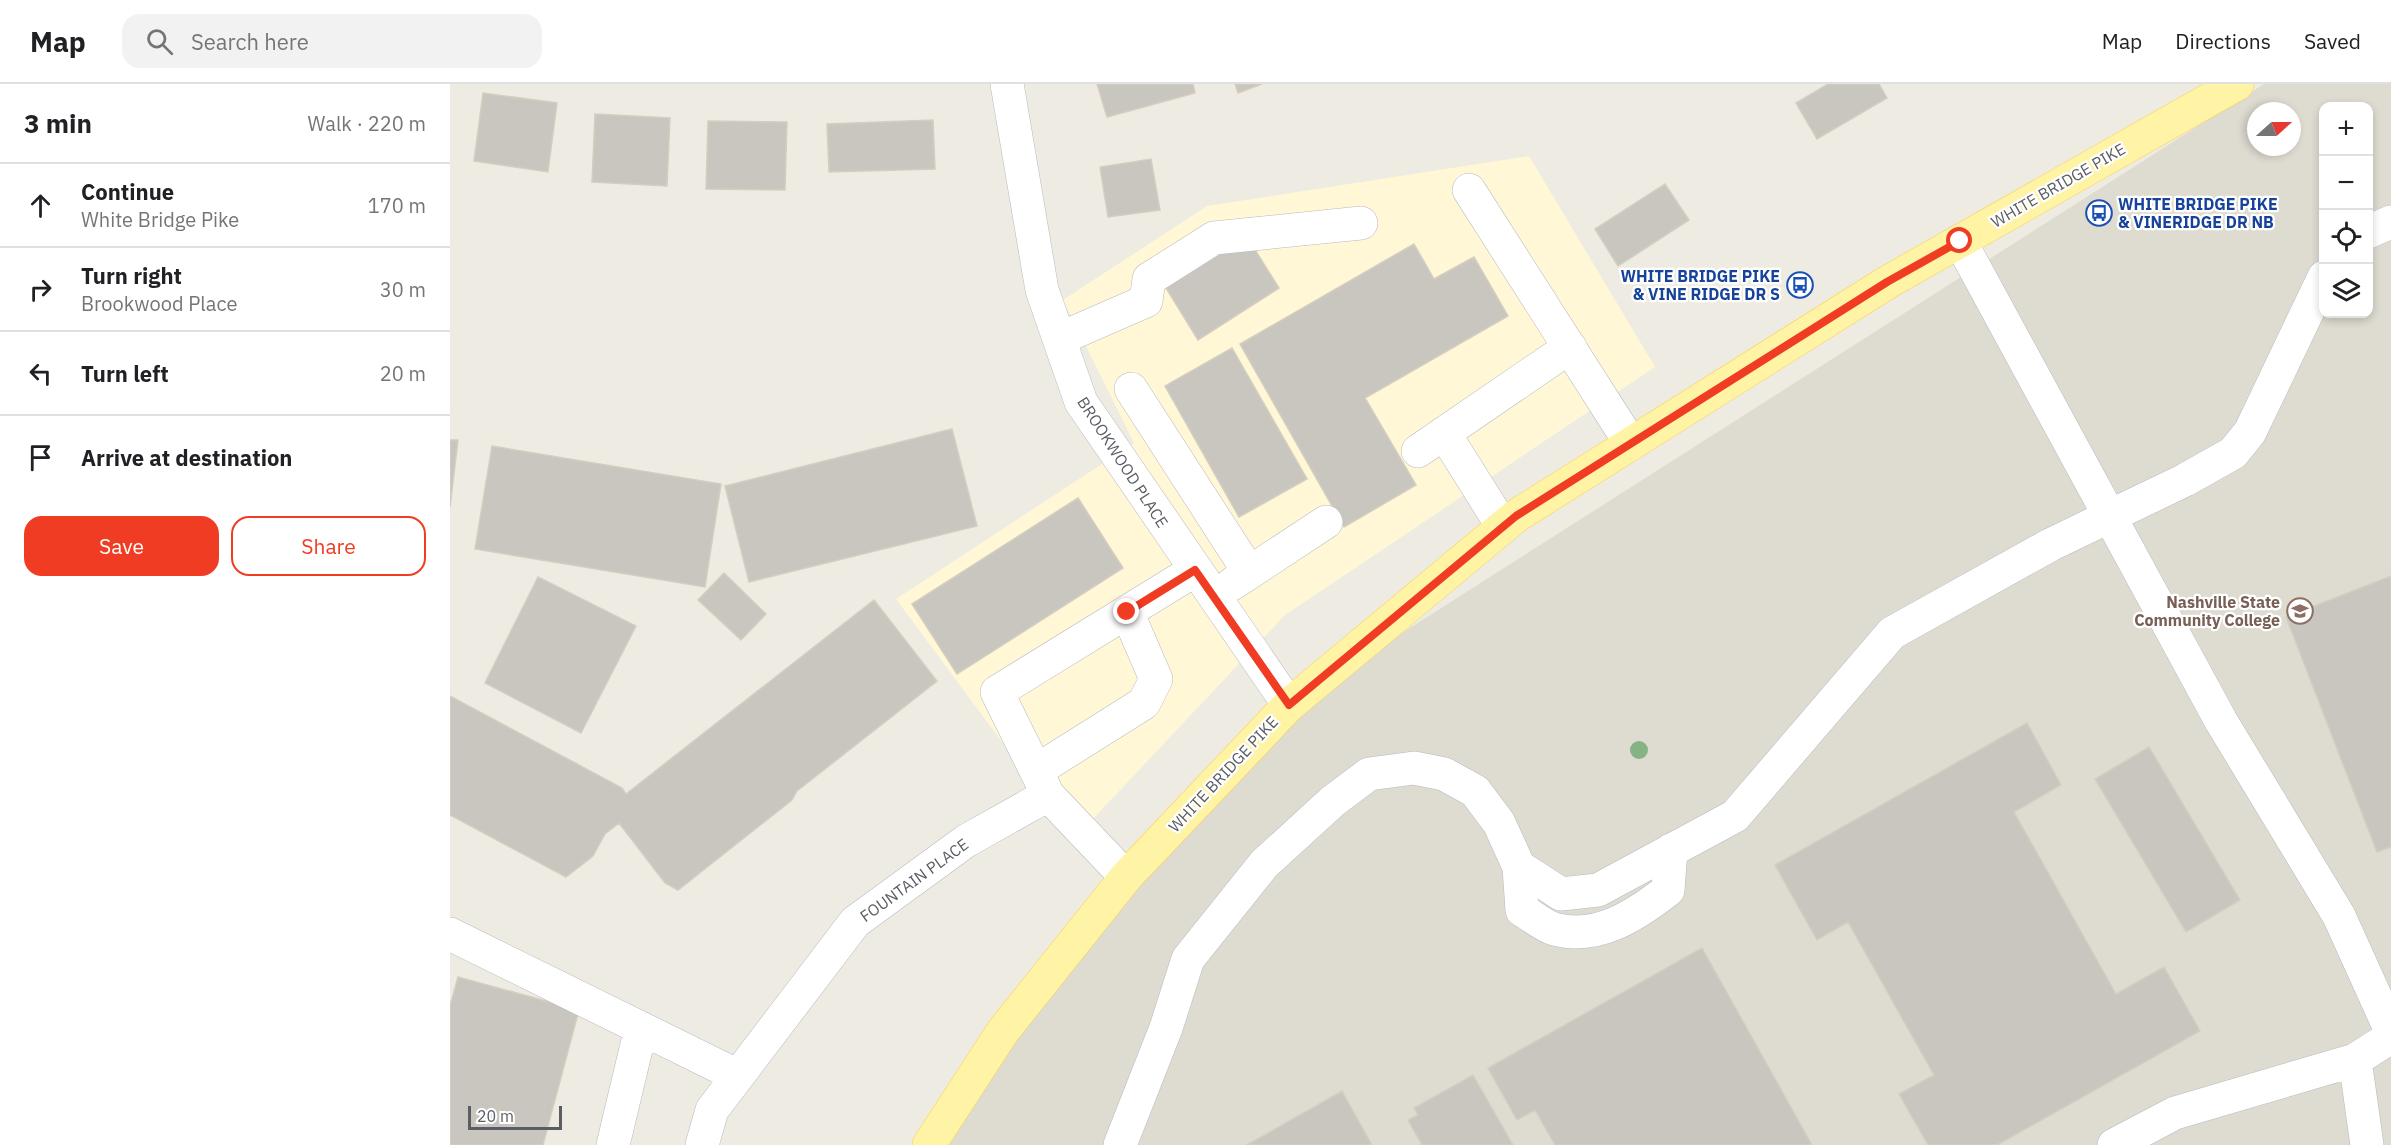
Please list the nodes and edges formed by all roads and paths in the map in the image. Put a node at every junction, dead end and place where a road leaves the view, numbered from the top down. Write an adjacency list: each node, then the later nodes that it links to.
1 (1006, 84): 9 (street, BROOKWOOD PLACE)
2 (2236, 84): 7 (main road, WHITE BRIDGE PIKE)
3 (1469, 190): 10 (street)
4 (2391, 222): 6 (street)
5 (1361, 223): 9 (street)
6 (2373, 230)
7 (1960, 241): 13 (main road, WHITE BRIDGE PIKE); 15 (street)
8 (2319, 287): 15 (street)
9 (1059, 339): 14 (street, BROOKWOOD PLACE)
10 (1570, 347): 13 (street); 17 (street)
11 (1131, 389): 12 (street)
12 (1160, 434): 14 (street); 19 (street)
13 (1631, 444): 17 (main road, WHITE BRIDGE PIKE)
14 (1120, 459): 18 (street, BROOKWOOD PLACE)
15 (2110, 518): 27 (street); 34 (street)
16 (1326, 522): 19 (street)
17 (1503, 527): 22 (main road, WHITE BRIDGE PIKE)
18 (1195, 570): 20 (street, BROOKWOOD PLACE); 21 (street)
19 (1249, 573): 20 (street)
20 (1213, 596): 22 (street, BROOKWOOD PLACE)
21 (1127, 612): 23 (street, FOUNTAIN PLACE); 23 (street)
22 (1289, 705): 24 (main road, WHITE BRIDGE PIKE)
23 (1042, 783): 24 (street); 30 (street, FOUNTAIN PLACE)
24 (1126, 877): 33 (main road, WHITE BRIDGE PIKE)
25 (450, 934): 26 (street)
26 (641, 1028): 30 (street); 31 (street)
27 (2391, 1031)
28 (2391, 1037): 29 (street)
29 (2355, 1060): 35 (street); 36 (street)
30 (738, 1076): 32 (street, FOUNTAIN PLACE)
31 (613, 1145)
32 (702, 1145)
33 (929, 1145)
34 (1120, 1145)
35 (2114, 1145)
36 (2367, 1145)

